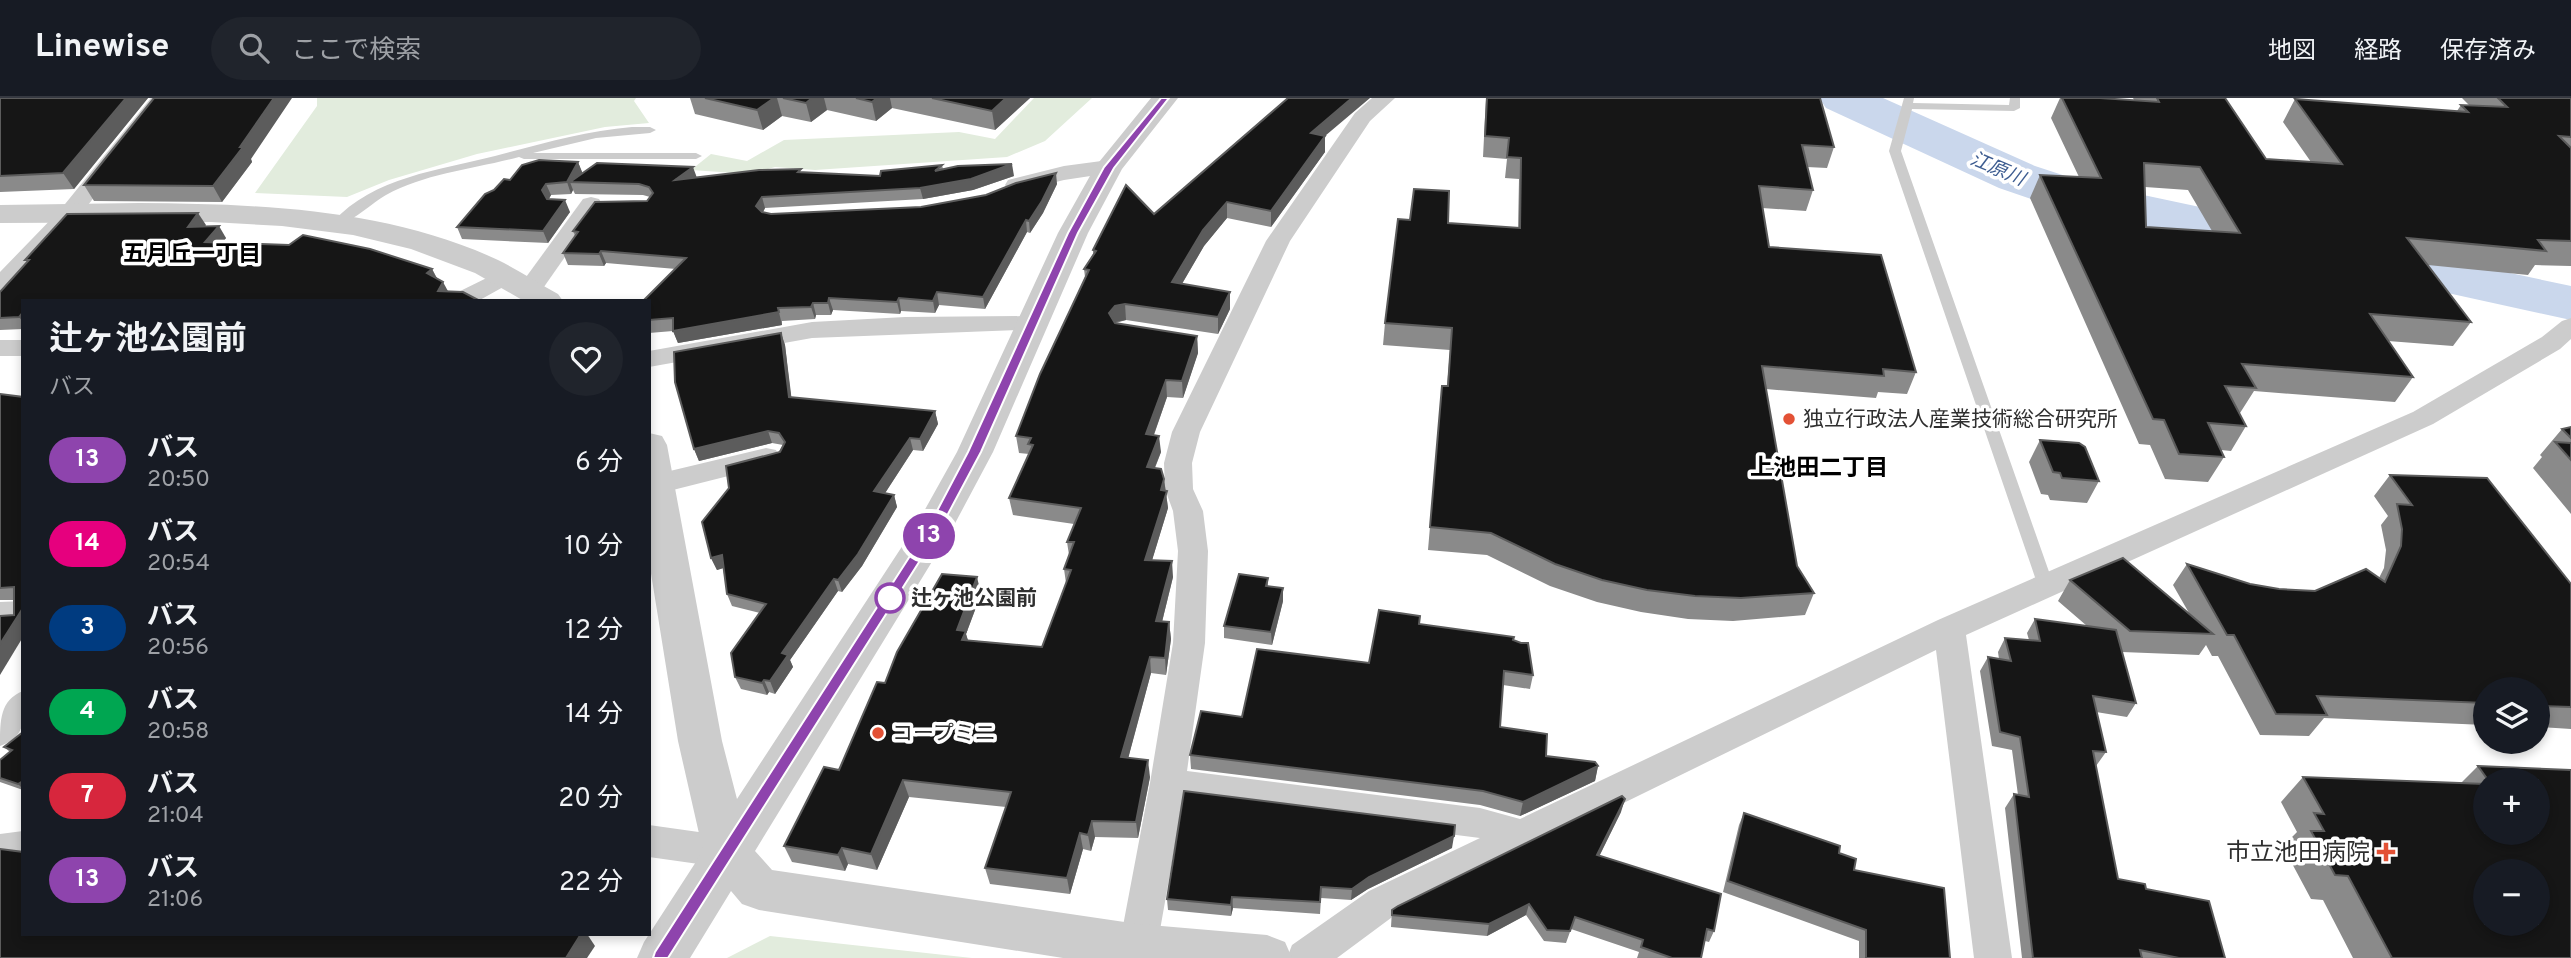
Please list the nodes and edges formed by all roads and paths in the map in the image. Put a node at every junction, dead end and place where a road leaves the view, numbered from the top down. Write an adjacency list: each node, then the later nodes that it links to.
1 (162, 98): 15 (street)
2 (1165, 98): 9 (street)
3 (1385, 98): 33 (street)
4 (2015, 98): 5 (lane)
5 (1908, 102): 27 (lane)
6 (650, 130): 7 (lane)
7 (508, 156): 8 (lane); 16 (lane)
8 (696, 156)
9 (1110, 167): 10 (street); 20 (street)
10 (999, 191)
11 (560, 203): 12 (street)
12 (591, 204): 13 (street); 18 (street)
13 (617, 204)
14 (0, 214): 15 (street)
15 (69, 214): 16 (street); 17 (street)
16 (339, 222): 18 (street)
17 (0, 286)
18 (528, 289): 19 (street)
19 (470, 299)
20 (1034, 324): 24 (street); 38 (street)
21 (2571, 326): 27 (street)
22 (0, 348): 23 (street)
23 (21, 348)
24 (651, 359)
25 (773, 455): 26 (street)
26 (654, 489): 38 (street)
27 (2046, 586): 30 (street)
28 (21, 613): 29 (street)
29 (0, 614)
30 (1949, 629): 34 (street); 43 (street)
31 (21, 706): 32 (street)
32 (0, 732)
33 (1168, 783): 34 (street); 39 (street)
34 (1523, 836): 42 (street)
35 (651, 841): 38 (street)
36 (21, 847): 37 (street)
37 (0, 850)
38 (726, 852): 39 (street); 40 (street)
39 (1138, 947): 41 (street)
40 (662, 958)
41 (1267, 958)
42 (1306, 958)
43 (1993, 958)

